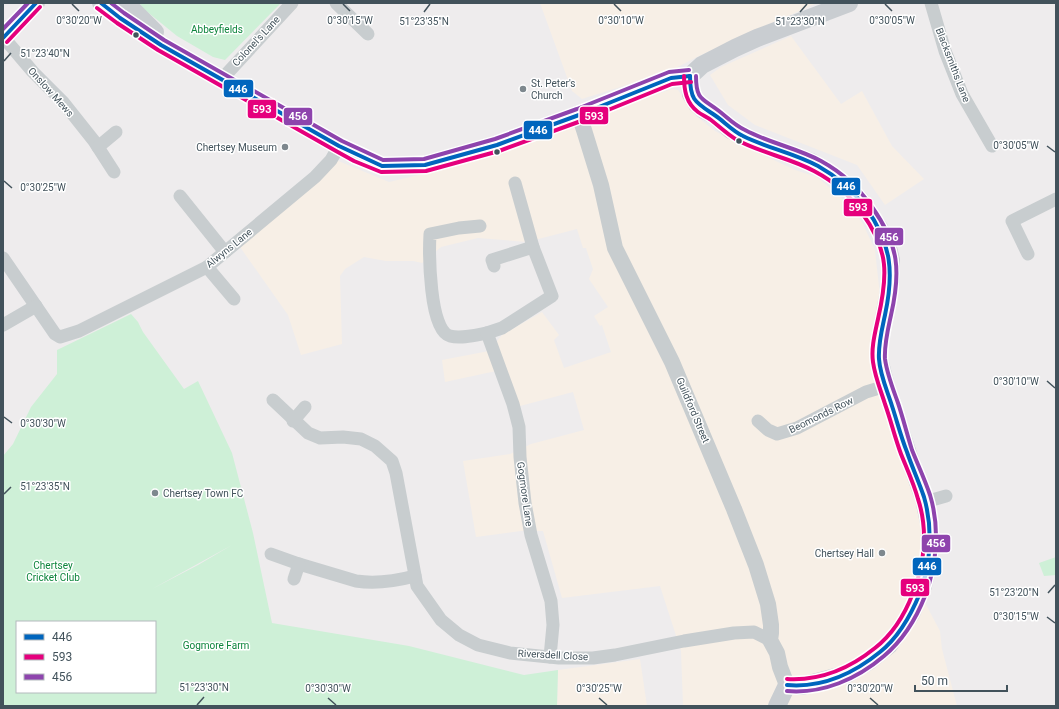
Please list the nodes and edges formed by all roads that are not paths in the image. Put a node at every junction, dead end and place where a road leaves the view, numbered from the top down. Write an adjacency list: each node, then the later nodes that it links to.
1 (101, 3): 10 (main road)
2 (126, 3): 10 (main road)
3 (292, 3): 12 (street, Colonel's Lane)
4 (336, 3): 8 (street)
5 (849, 3): 11 (main road)
6 (930, 3): 16 (street, Blacksmiths Lane)
7 (34, 4): 9 (main road)
8 (368, 34)
9 (3, 38): 17 (street, Onslow Mews)
10 (179, 55): 12 (main road)
11 (690, 76): 13 (main road); 33 (main road)
12 (221, 80): 15 (main road)
13 (579, 115): 15 (main road); 44 (street, Guildford Street)
14 (116, 132): 17 (street)
15 (339, 146): 24 (street, Alwyns Lane)
16 (992, 146)
17 (98, 147): 18 (street, Onslow Mews)
18 (114, 172)
19 (515, 183): 23 (street)
20 (180, 196): 24 (street)
21 (1056, 200): 25 (street)
22 (480, 226): 32 (street)
23 (533, 247): 27 (street); 32 (street)
24 (225, 252): 28 (street, Alwyns Lane)
25 (1028, 254)
26 (3, 258): 30 (street)
27 (494, 266)
28 (207, 267): 29 (street); 30 (street, Alwyns Lane)
29 (234, 299)
30 (36, 306): 31 (street)
31 (3, 325)
32 (487, 333): 45 (street, Gogmore Lane)
33 (886, 386): 37 (street, Beomonds Row); 39 (main road)
34 (273, 400): 36 (street, Riversdell Close)
35 (305, 407): 36 (street)
36 (293, 421): 42 (street, Riversdell Close)
37 (758, 421)
38 (946, 496): 39 (street)
39 (925, 502): 46 (main road)
40 (272, 554): 41 (street)
41 (299, 564): 42 (street); 43 (street)
42 (415, 576): 45 (street, Riversdell Close)
43 (294, 579)
44 (770, 640): 45 (street, Riversdell Close); 46 (street, Guildford Street)
45 (550, 657)
46 (787, 685): 47 (main road)
47 (777, 706)

